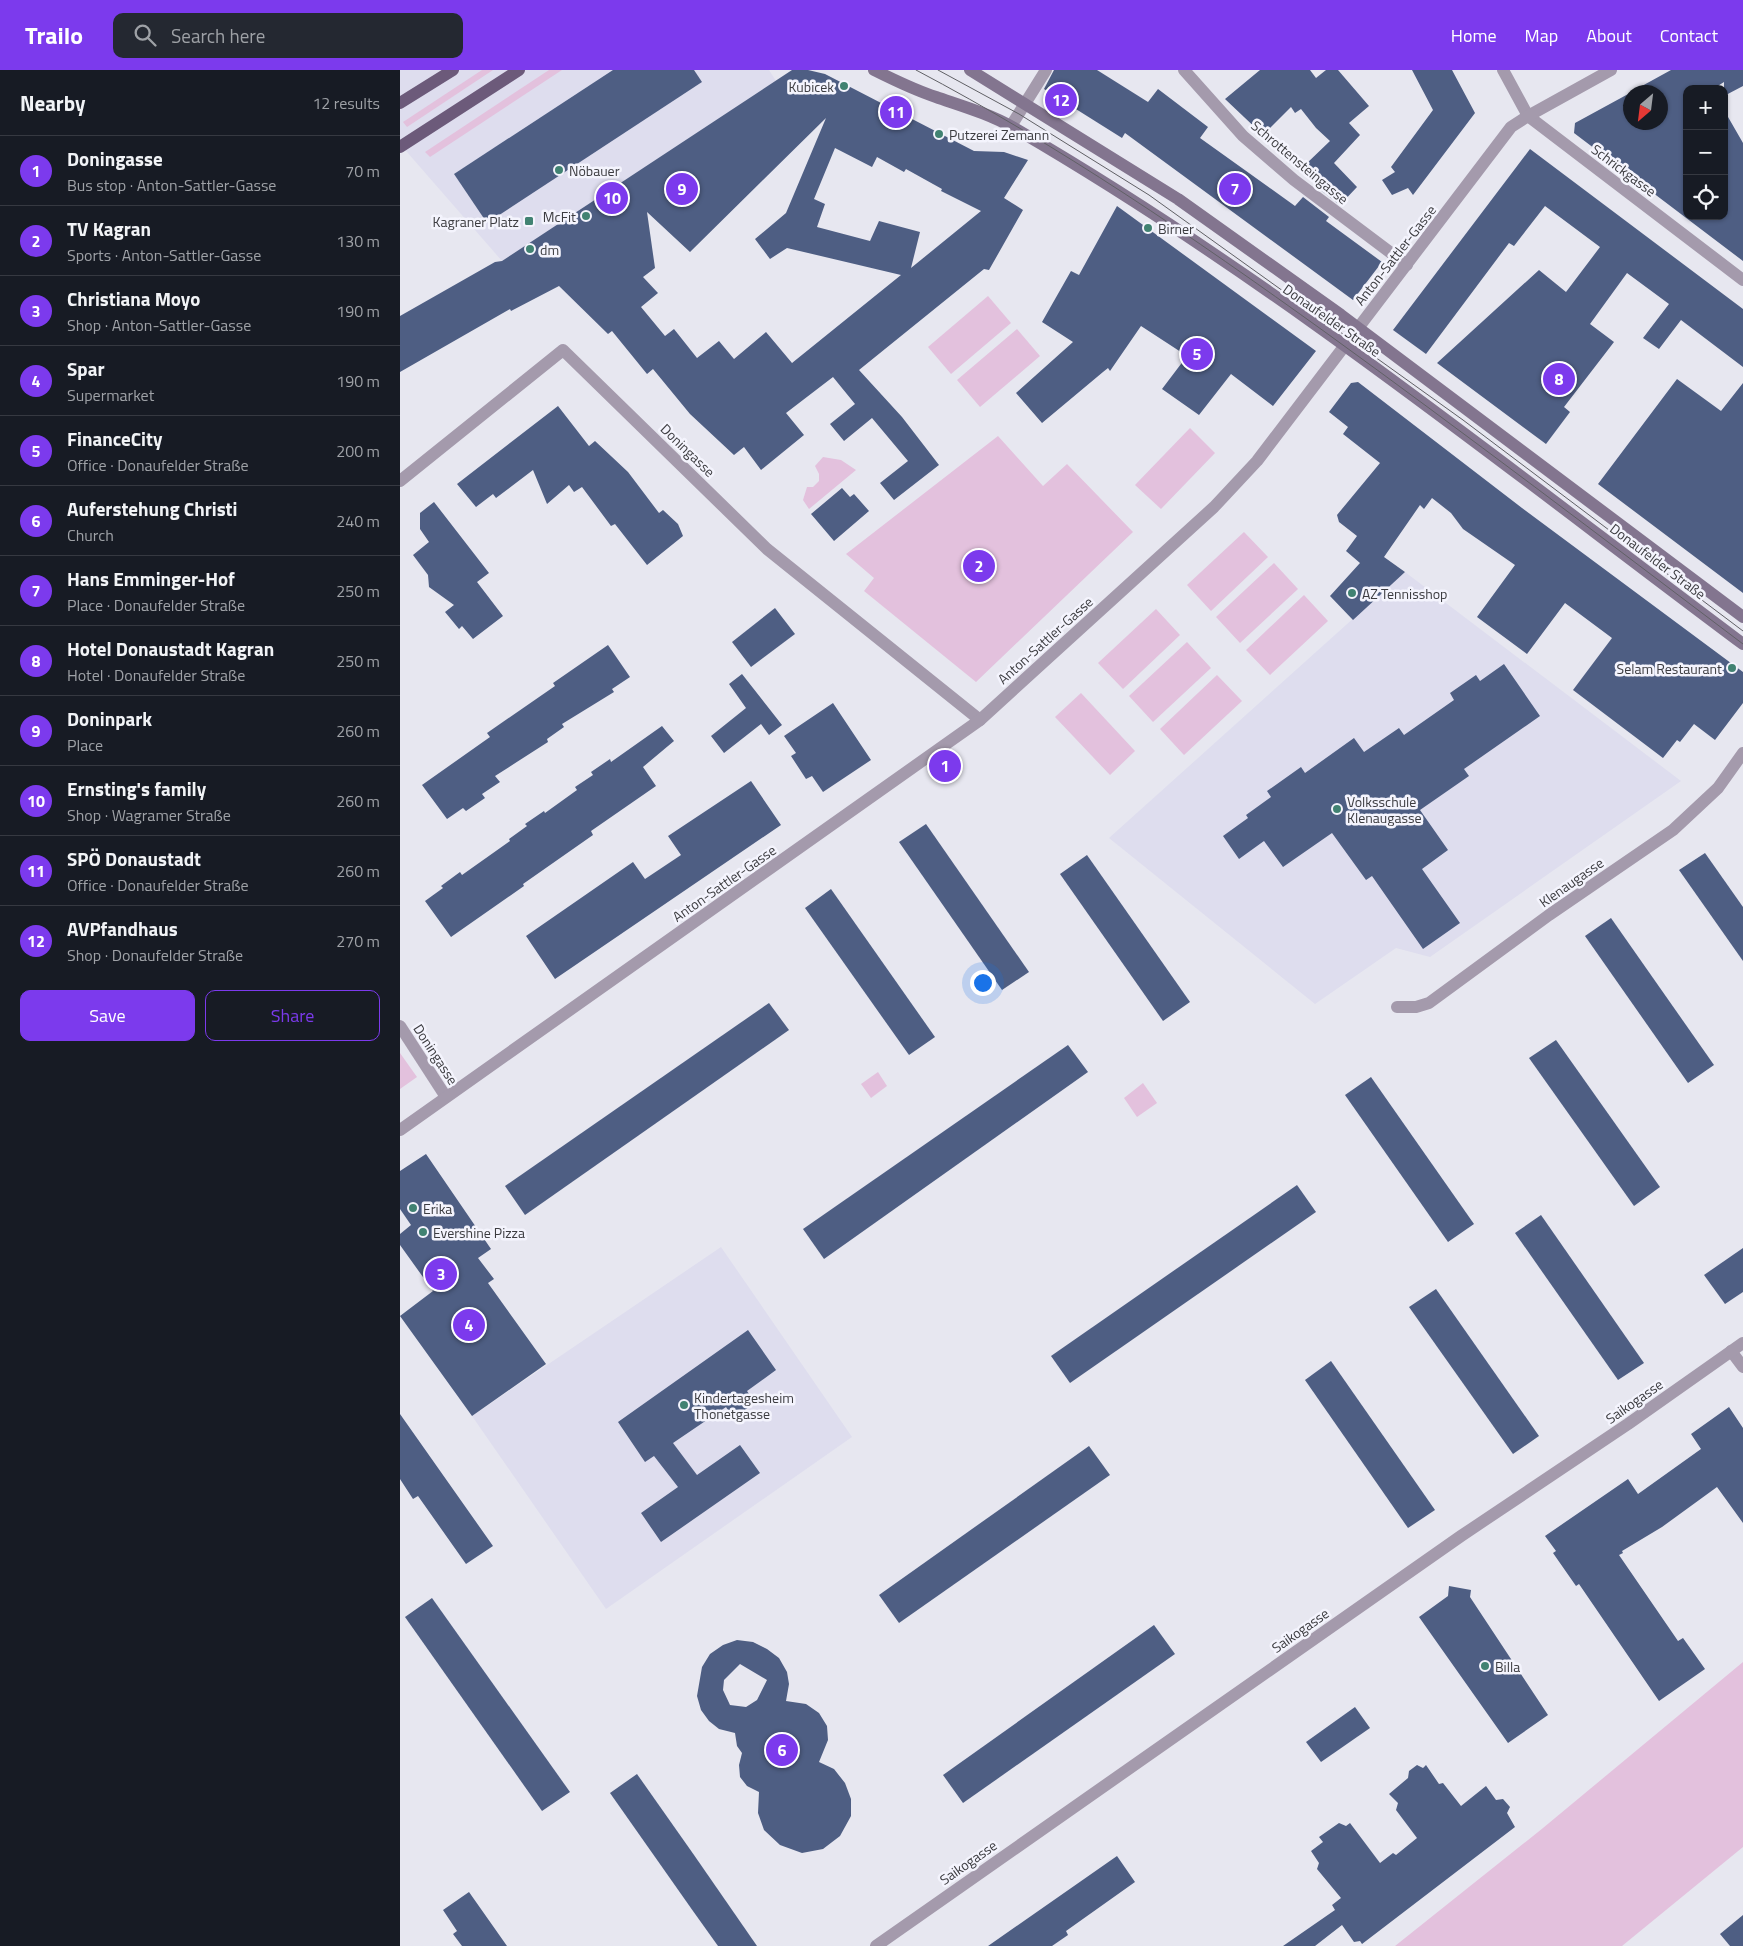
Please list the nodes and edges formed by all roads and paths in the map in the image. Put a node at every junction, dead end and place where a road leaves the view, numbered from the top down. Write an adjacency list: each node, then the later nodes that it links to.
1 (453, 70): 9 (main road)
2 (519, 70): 13 (main road)
3 (874, 70): 12 (main road, Donaufelder Straße)
4 (970, 70): 10 (main road, Donaufelder Straße)
5 (1046, 70): 10 (street)
6 (1184, 70): 14 (street, Schrottensteingasse)
7 (1503, 70): 11 (street, Schrickgasse)
8 (1611, 70): 11 (street, Anton-Sattler-Gasse)
9 (400, 103)
10 (1025, 103): 12 (street); 16 (main road, Donaufelder Straße)
11 (1528, 116): 14 (street, Anton-Sattler-Gasse); 15 (street, Schrickgasse)
12 (1012, 125): 17 (main road, Donaufelder Straße)
13 (400, 147)
14 (1407, 265): 16 (street, Anton-Sattler-Gasse)
15 (1743, 280)
16 (1358, 328): 17 (street, Anton-Sattler-Gasse); 19 (main road, Donaufelder Straße)
17 (1345, 346): 20 (main road, Donaufelder Straße); 21 (street, Anton-Sattler-Gasse)
18 (400, 481): 21 (street, Doningasse)
19 (1743, 617)
20 (1743, 644)
21 (980, 720): 25 (street, Anton-Sattler-Gasse)
22 (1743, 753): 23 (street, Klenaugasse)
23 (1397, 1007)
24 (400, 1026): 25 (street, Doningasse)
25 (446, 1097): 26 (street, Anton-Sattler-Gasse)
26 (400, 1130)
27 (1743, 1343): 28 (street, Saikogasse)
28 (1731, 1351): 29 (street); 30 (street, Saikogasse)
29 (1743, 1367)
30 (876, 1946)

